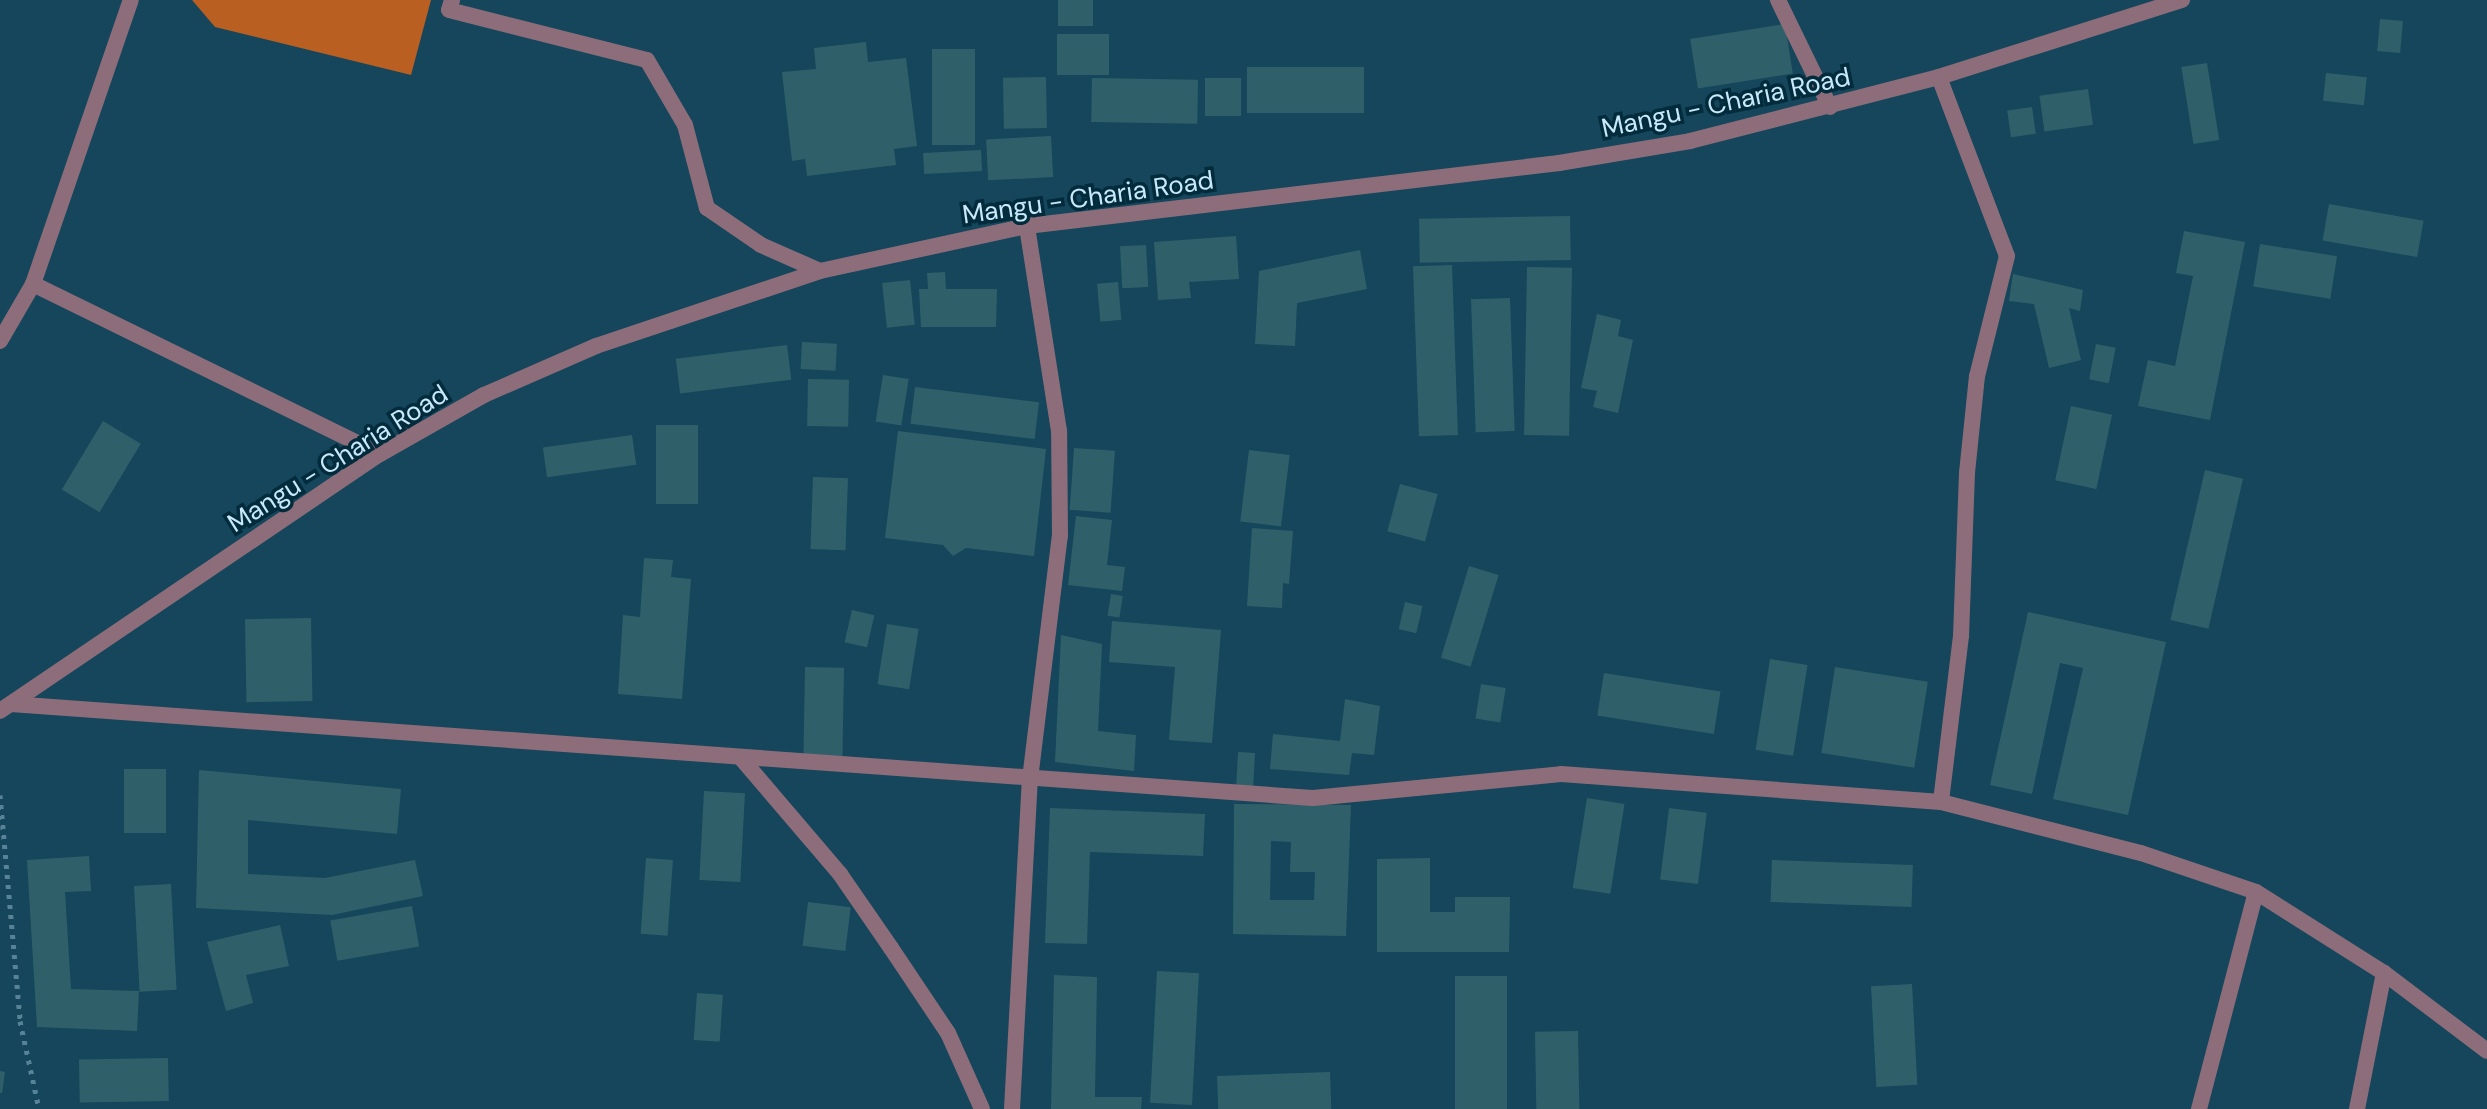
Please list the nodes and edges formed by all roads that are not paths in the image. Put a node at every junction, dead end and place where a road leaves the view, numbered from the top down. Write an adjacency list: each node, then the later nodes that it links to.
1 (131, 0): 9 (street)
2 (452, 0): 8 (street)
3 (1778, 0): 6 (street)
4 (2176, 1): 5 (street, Mangu - Charia Road)
5 (1939, 77): 6 (street, Mangu - Charia Road); 15 (street)
6 (1830, 107): 7 (street, Mangu - Charia Road)
7 (1027, 226): 8 (street, Mangu - Charia Road); 14 (street)
8 (820, 271): 11 (street, Mangu - Charia Road)
9 (33, 284): 10 (street); 11 (street)
10 (0, 341)
11 (380, 454): 12 (street, Mangu - Charia Road)
12 (6, 708): 13 (street)
13 (741, 758): 14 (street); 19 (street)
14 (1030, 779): 15 (street); 20 (street)
15 (1941, 802): 16 (street)
16 (2256, 892): 17 (street); 21 (street)
17 (2384, 973): 18 (street); 22 (street)
18 (2487, 1051)
19 (982, 1109)
20 (1012, 1109)
21 (2199, 1109)
22 (2357, 1109)

